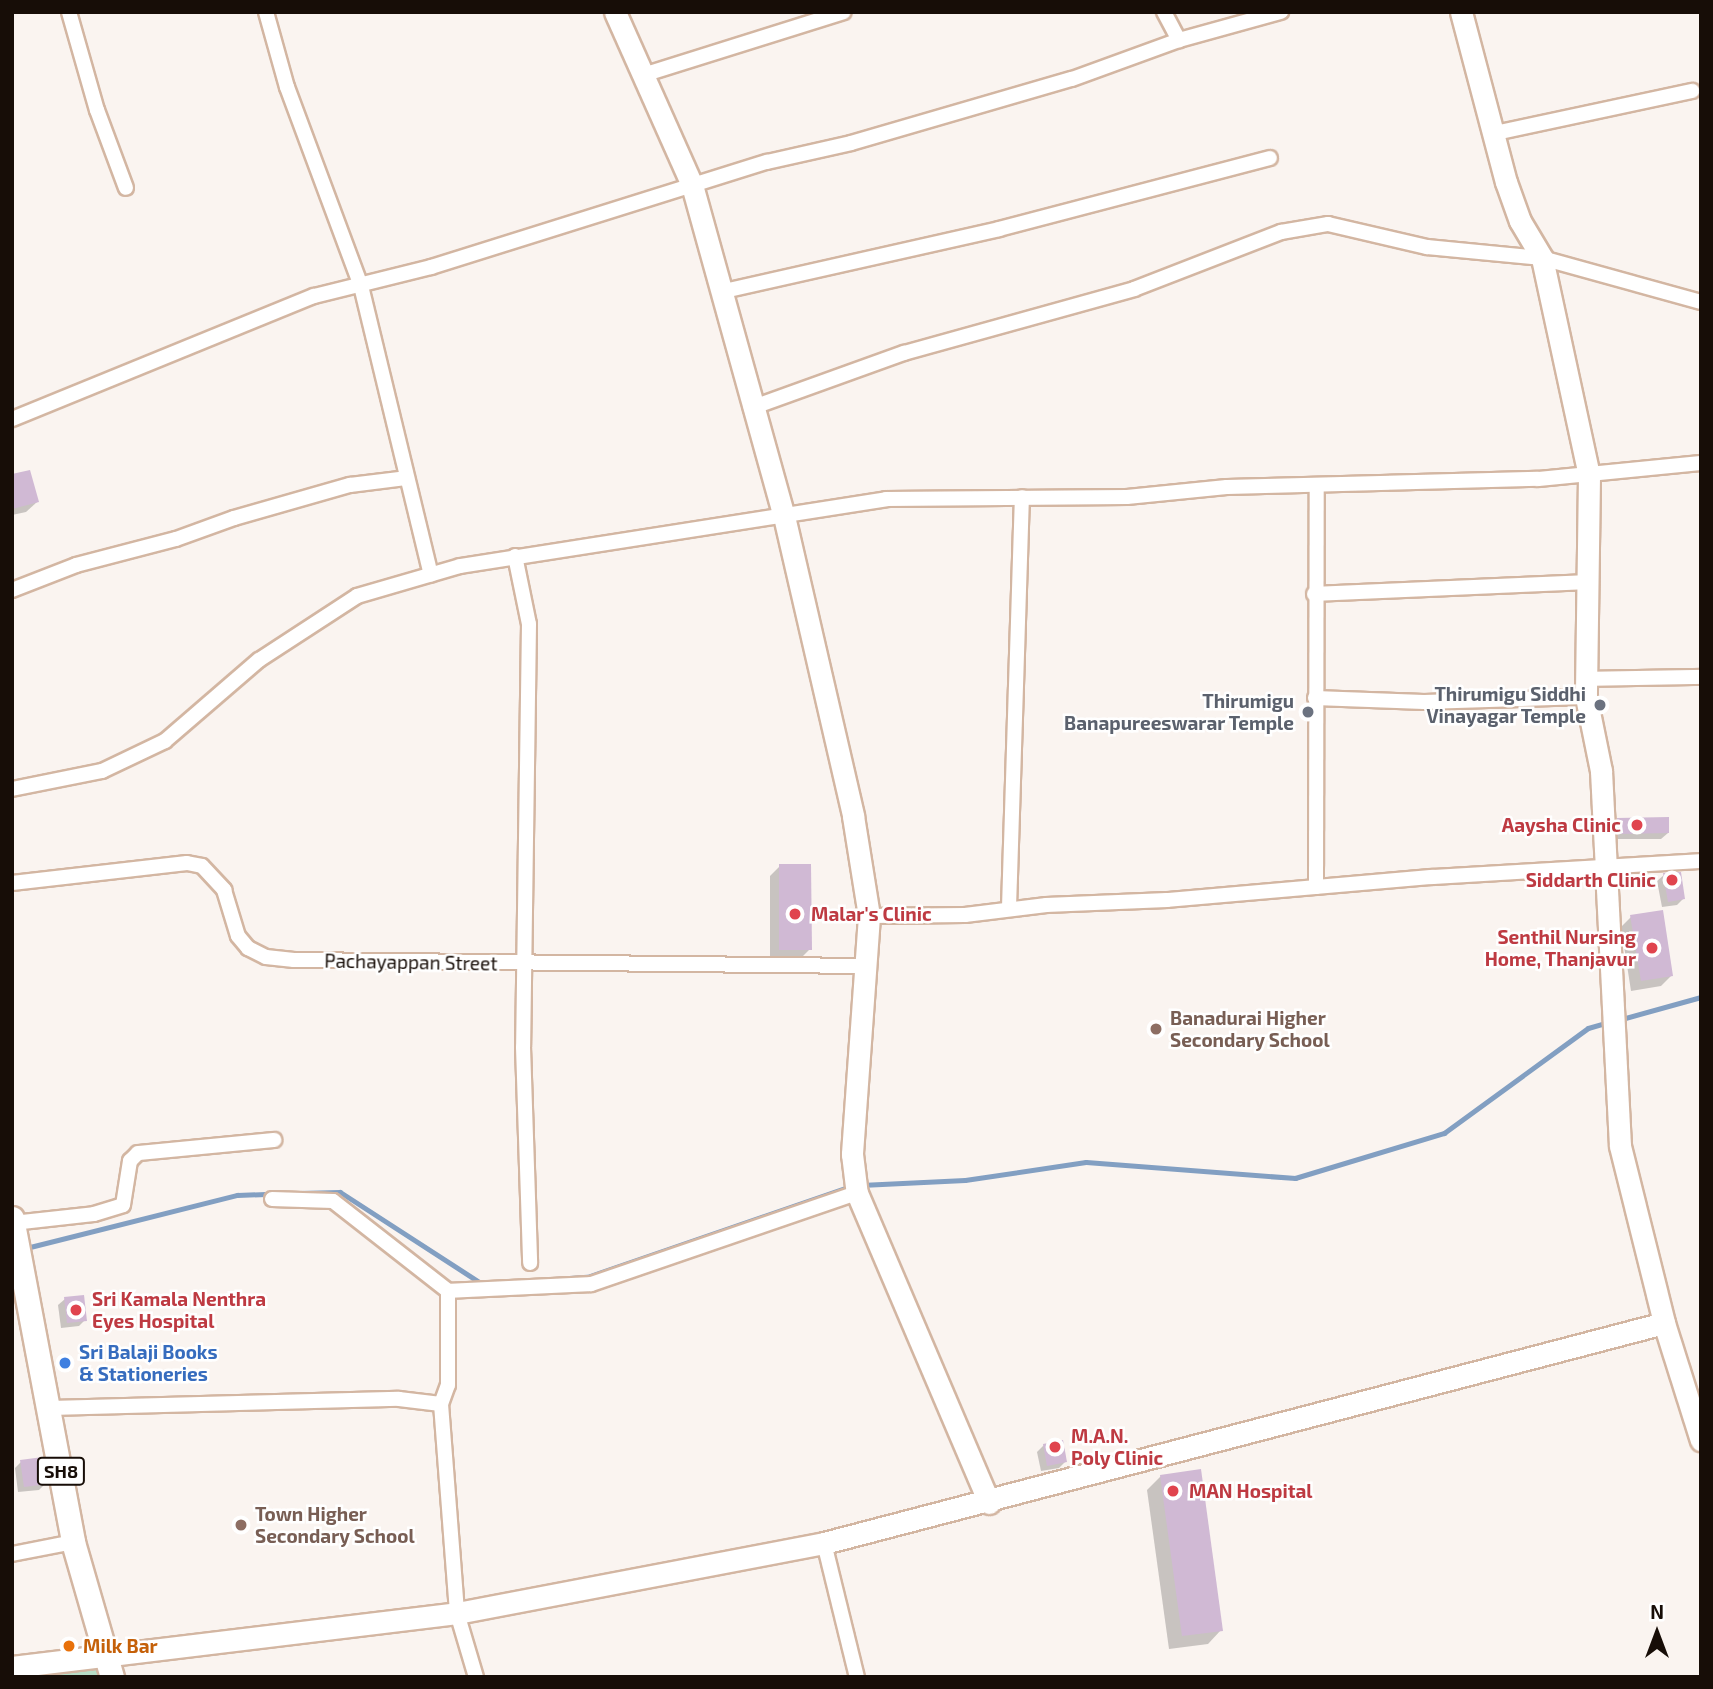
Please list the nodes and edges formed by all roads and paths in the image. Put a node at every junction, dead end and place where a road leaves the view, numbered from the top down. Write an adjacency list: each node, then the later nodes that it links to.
1 (69, 12): 14 (street)
2 (265, 12): 16 (street)
3 (615, 12): 9 (street)
4 (844, 12): 9 (street)
5 (1164, 12): 8 (street)
6 (1282, 12): 8 (street)
7 (1461, 12): 11 (street)
8 (1172, 42): 13 (street)
9 (646, 74): 13 (street)
10 (1692, 91): 11 (street)
11 (1491, 134): 15 (street)
12 (1269, 158): 17 (street)
13 (692, 185): 16 (street); 17 (street)
14 (126, 188)
15 (1542, 258): 18 (street); 19 (street); 22 (street)
16 (361, 286): 20 (street); 23 (street)
17 (720, 292): 19 (street)
18 (1701, 302)
19 (751, 408): 26 (street)
20 (12, 419)
21 (1701, 463): 22 (street)
22 (1589, 476): 24 (street); 29 (street)
23 (405, 478): 28 (street); 30 (street)
24 (1317, 486): 25 (street); 31 (street)
25 (1022, 497): 26 (street); 40 (street)
26 (784, 516): 27 (street); 41 (street)
27 (515, 556): 28 (street); 42 (street)
28 (431, 575): 35 (street)
29 (1588, 582): 31 (street); 33 (street)
30 (12, 590)
31 (1314, 594): 34 (street)
32 (1701, 677): 33 (street)
33 (1586, 688): 34 (street); 37 (street)
34 (1315, 698): 39 (street)
35 (12, 789)
36 (1701, 861): 37 (street)
37 (1605, 864): 39 (street); 50 (street)
38 (12, 883): 42 (street, Pachayappan Street)
39 (1316, 887): 40 (street)
40 (1009, 908): 41 (street)
41 (869, 916): 43 (street)
42 (525, 964): 43 (street, Pachayappan Street); 48 (street)
43 (864, 966): 45 (street)
44 (274, 1140): 47 (street)
45 (857, 1193): 49 (street); 54 (street)
46 (272, 1199): 49 (street)
47 (14, 1227): 52 (main road, SH8)
48 (530, 1263)
49 (448, 1291): 51 (street)
50 (1664, 1323): 53 (street); 54 (street)
51 (441, 1404): 52 (street); 58 (street)
52 (50, 1408): 55 (main road, SH8)
53 (1701, 1440)
54 (989, 1503): 56 (street)
55 (73, 1542): 57 (street); 59 (main road, SH8)
56 (824, 1543): 58 (street); 63 (street)
57 (12, 1554)
58 (457, 1613): 59 (street); 62 (street)
59 (106, 1653): 60 (street); 61 (main road, SH8)
60 (12, 1667)
61 (112, 1677)
62 (476, 1677)
63 (857, 1677)

